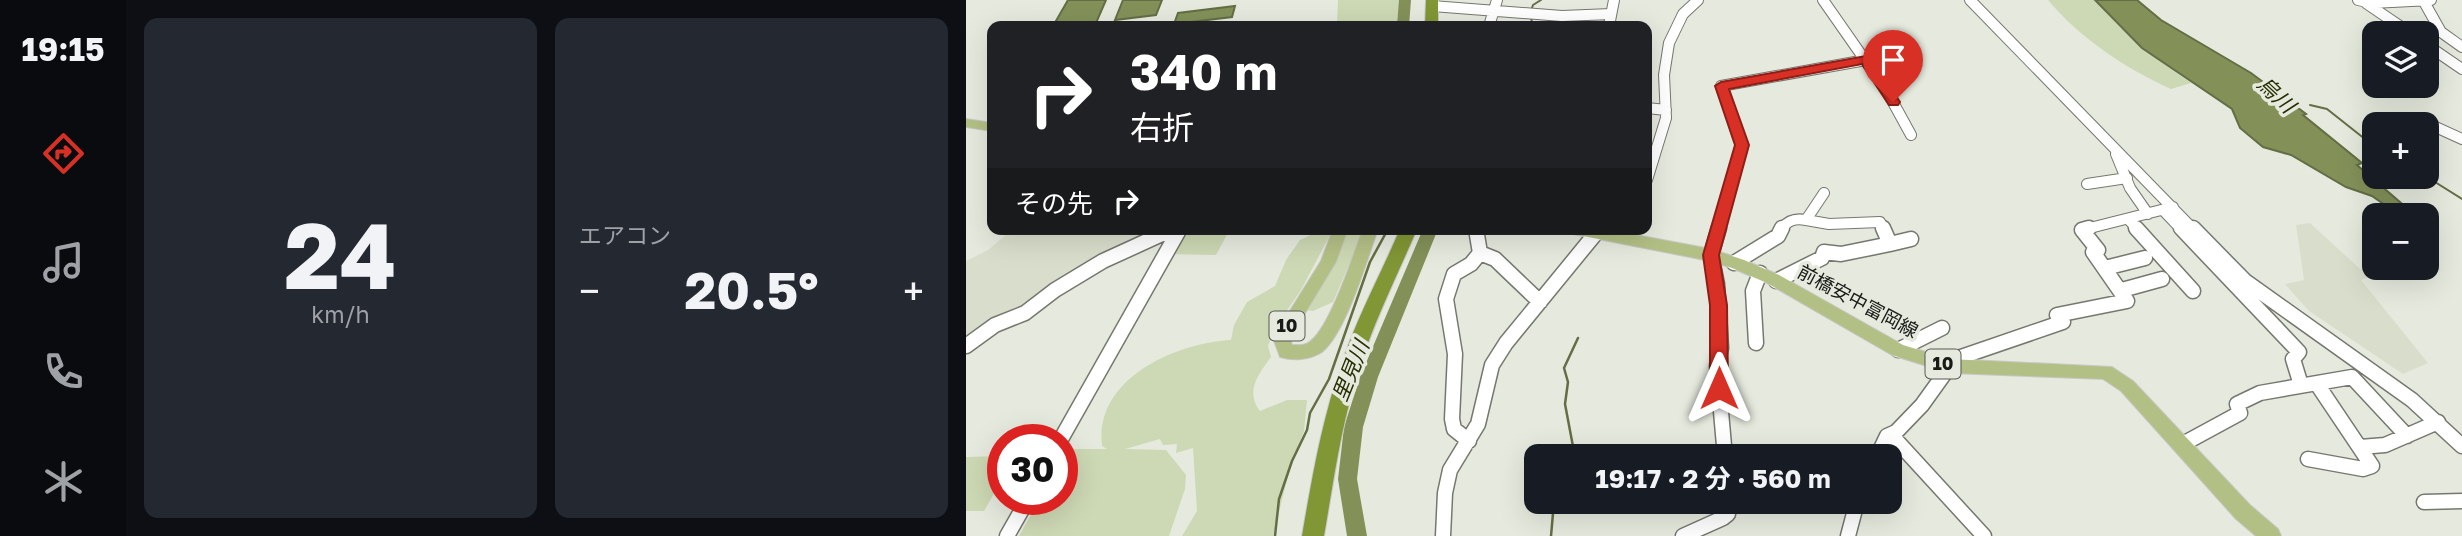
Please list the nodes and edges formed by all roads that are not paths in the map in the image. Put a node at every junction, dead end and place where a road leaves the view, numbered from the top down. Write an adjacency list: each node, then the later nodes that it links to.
1 (1497, 0): 11 (street)
2 (1614, 0): 12 (street)
3 (1698, 0): 10 (street)
4 (1823, 0): 19 (street)
5 (1970, 0): 28 (street)
6 (2423, 0): 7 (street); 8 (street); 17 (street)
7 (2431, 0)
8 (2362, 1): 16 (street)
9 (1432, 3): 11 (street); 13 (highway)
10 (1686, 3): 22 (street)
11 (1492, 12): 12 (street); 14 (street)
12 (1611, 14): 15 (street)
13 (1432, 21)
14 (1490, 21)
15 (1610, 21)
16 (2392, 21)
17 (2462, 47)
18 (2439, 53): 20 (street)
19 (1866, 60): 26 (street); 48 (street)
20 (2462, 69)
21 (1652, 108): 22 (street)
22 (1667, 110): 29 (street)
23 (966, 122): 24 (main road)
24 (987, 126)
25 (2439, 129): 27 (street)
26 (1912, 135)
27 (2462, 139)
28 (2113, 147): 30 (street); 33 (street)
29 (1652, 162)
30 (2127, 178): 31 (street); 34 (street)
31 (2087, 184)
32 (1824, 194): 36 (street)
33 (2168, 209): 34 (street); 64 (street); 65 (street)
34 (2148, 214): 35 (street)
35 (2128, 219): 51 (street); 56 (street)
36 (1806, 220): 46 (street); 50 (street)
37 (1160, 235): 60 (street)
38 (1176, 235): 66 (street)
39 (1339, 235): 40 (main road, 10)
40 (1368, 235)
41 (1406, 235): 82 (highway)
42 (1477, 235): 47 (street)
43 (1595, 235): 57 (street)
44 (1632, 235): 48 (main road, 前橋安中富岡線 / 10)
45 (1911, 239): 46 (street)
46 (1891, 244): 54 (street)
47 (1480, 253): 57 (street); 69 (street)
48 (1711, 255): 50 (main road, 前橋安中富岡線 / 10); 70 (street)
49 (2145, 258): 51 (street)
50 (1734, 263): 52 (main road, 前橋安中富岡線 / 10)
51 (2105, 268): 55 (street)
52 (1760, 274): 54 (main road, 前橋安中富岡線 / 10); 59 (street)
53 (2162, 279): 55 (street)
54 (1776, 281): 61 (main road, 前橋安中富岡線 / 10)
55 (2122, 290): 62 (street)
56 (2193, 291)
57 (1540, 302): 69 (street)
58 (1942, 328): 61 (street)
59 (1756, 343)
60 (966, 346)
61 (1898, 350): 62 (main road, 前橋安中富岡線 / 10)
62 (1949, 366): 67 (street); 72 (main road, 前橋安中富岡線 / 10)
63 (2317, 384): 64 (street); 68 (street); 74 (street)
64 (2301, 385): 72 (street)
65 (2438, 422): 68 (street); 73 (street)
66 (1069, 424)
67 (1896, 432): 71 (street); 86 (street)
68 (2407, 436): 74 (street)
69 (1469, 441): 83 (street)
70 (1724, 444)
71 (1883, 444)
72 (2181, 445): 87 (main road, 前橋安中富岡線 / 10)
73 (2462, 446)
74 (2360, 447): 75 (street)
75 (2308, 459)
76 (2462, 501): 77 (street)
77 (2424, 502)
78 (1727, 514): 84 (street)
79 (1854, 514): 85 (street)
80 (1019, 515): 81 (street)
81 (1007, 536)
82 (1313, 536)
83 (1443, 536)
84 (1683, 536)
85 (1848, 536)
86 (1984, 536)
87 (2271, 536)

